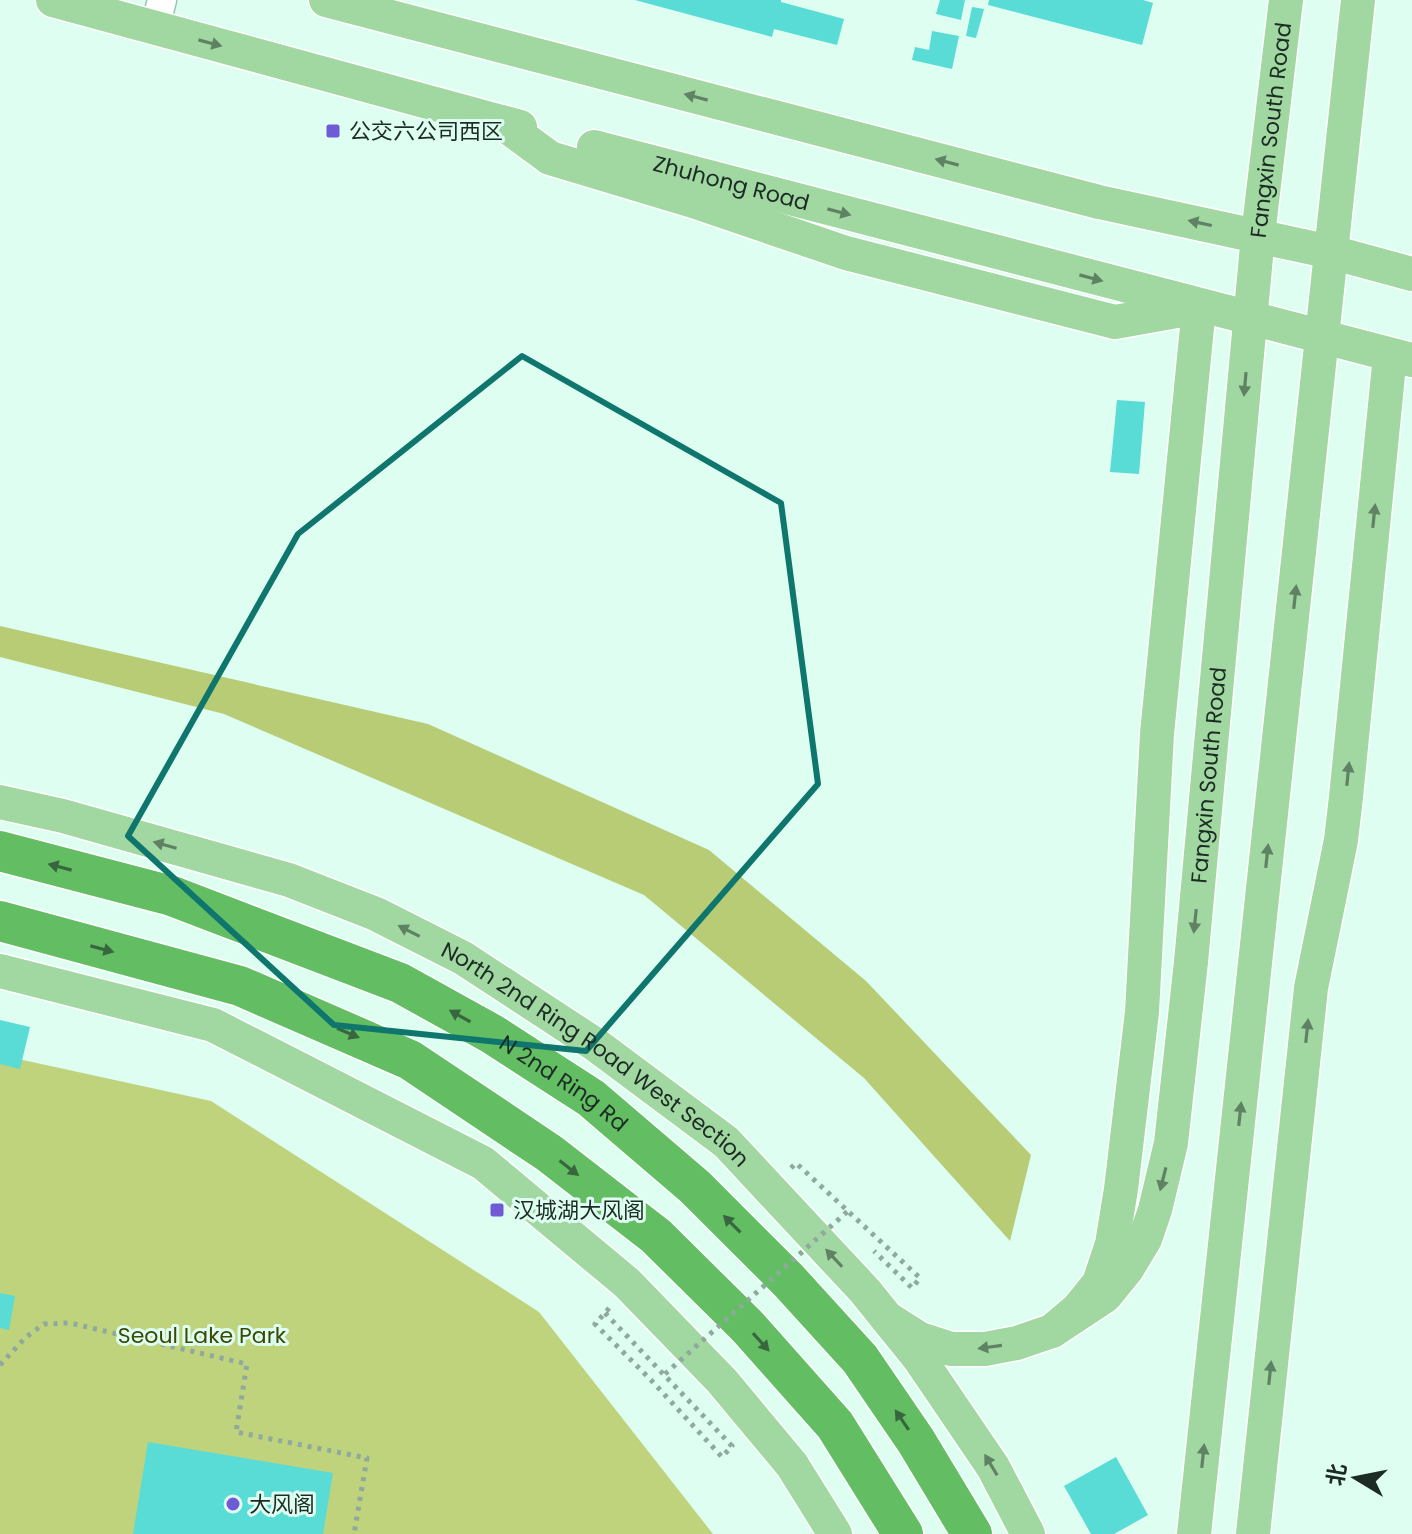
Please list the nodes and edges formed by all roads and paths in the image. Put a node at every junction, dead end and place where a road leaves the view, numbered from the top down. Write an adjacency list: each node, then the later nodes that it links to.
1 (53, 0): 5 (main road, Zhuhong Road)
2 (326, 0): 6 (main road, one-way to 2)
3 (1286, 0): 6 (main road, Fangxin South Road)
4 (1358, 0): 7 (main road)
5 (159, 14): 9 (main road, Zhuhong Road, one-way to 9)
6 (1258, 235): 7 (main road); 10 (main road, Fangxin South Road)
7 (1331, 252): 8 (main road); 11 (main road)
8 (1404, 267)
9 (1199, 307): 10 (main road, Zhuhong Road); 23 (main road)
10 (1251, 320): 11 (main road, Zhuhong Road); 23 (main road, Fangxin South Road, one-way to 23)
11 (1323, 338): 12 (main road, Zhuhong Road); 31 (main road, one-way to 11)
12 (1405, 364): 32 (main road, one-way to 12)
13 (0, 802): 22 (main road, North 2nd Ring Road West Section, one-way to 13)
14 (0, 851): 29 (highway, N 2nd Ring Rd, one-way to 14)
15 (0, 921): 28 (highway, one-way to 28)
16 (0, 971): 20 (main road)
17 (796, 1163): 18 (path)
18 (848, 1211): 19 (path); 25 (path, bridge)
19 (868, 1245)
20 (631, 1287): 21 (path); 27 (main road)
21 (605, 1313): 25 (path); 25 (path)
22 (887, 1318): 23 (main road, Fangxin South Road, one-way to 22); 30 (main road, North 2nd Ring Road West Section, one-way to 22)
23 (1052, 1331)
24 (0, 1365): 26 (path)
25 (665, 1374)
26 (354, 1534)
27 (835, 1534)
28 (903, 1534)
29 (972, 1534)
30 (1028, 1534)
31 (1194, 1534)
32 (1253, 1534)

